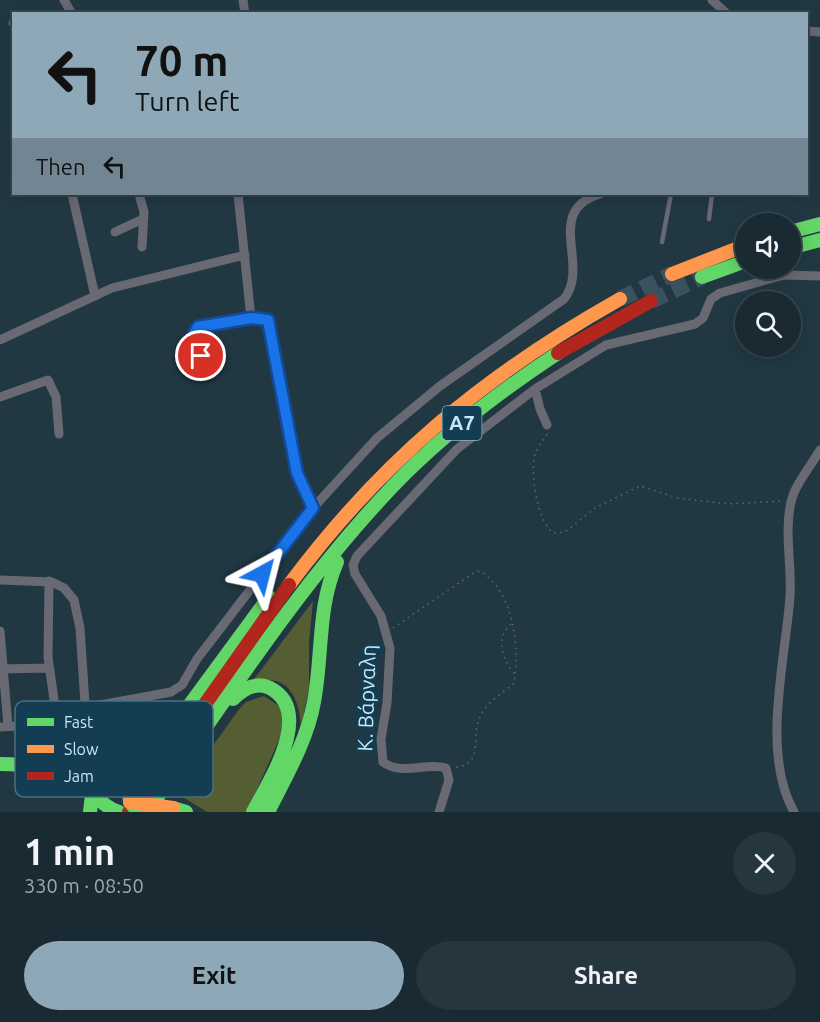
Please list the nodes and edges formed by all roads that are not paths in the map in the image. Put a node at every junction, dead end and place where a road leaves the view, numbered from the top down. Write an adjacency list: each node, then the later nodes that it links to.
1 (712, 0): 2 (street)
2 (725, 12)
3 (72, 195): 24 (street)
4 (139, 195): 9 (street)
5 (238, 195): 19 (street)
6 (597, 195): 36 (street)
7 (671, 195): 15 (lane)
8 (712, 195): 10 (lane)
9 (143, 219): 13 (street); 17 (street)
10 (709, 219)
11 (820, 225): 12 (main road)
12 (801, 229)
13 (116, 232)
14 (820, 240): 16 (main road)
15 (662, 242)
16 (801, 245)
17 (142, 247)
18 (735, 249): 21 (main road)
19 (244, 255): 24 (street); 27 (street)
20 (735, 265): 23 (main road)
21 (672, 274)
22 (820, 276): 30 (street)
23 (702, 277)
24 (95, 296): 28 (street)
25 (620, 299): 45 (main road, Α7)
26 (651, 301): 35 (main road, Α7)
27 (251, 318): 29 (street); 36 (street)
28 (0, 340)
29 (201, 356)
30 (536, 389): 32 (street); 59 (street, Κ. Βάρναλη)
31 (0, 397): 33 (street)
32 (547, 424)
33 (59, 434)
34 (820, 450): 60 (street)
35 (393, 485): 46 (main road, Α7); 58 (main road)
36 (313, 508): 44 (street)
37 (0, 580): 38 (street)
38 (49, 581): 41 (street); 43 (street)
39 (0, 631): 40 (street)
40 (1, 669): 41 (street); 48 (street)
41 (49, 669): 42 (street)
42 (54, 701)
43 (84, 701)
44 (127, 701)
45 (192, 701)
46 (213, 718)
47 (213, 722): 57 (main road)
48 (4, 727)
49 (0, 764): 50 (main road)
50 (15, 766)
51 (157, 797): 56 (main road, Α7)
52 (96, 805): 53 (main road); 55 (main road)
53 (134, 810): 54 (main road, bridge)
54 (180, 810)
55 (119, 812)
56 (147, 812)
57 (253, 812)
58 (268, 812)
59 (439, 812)
60 (794, 812)

